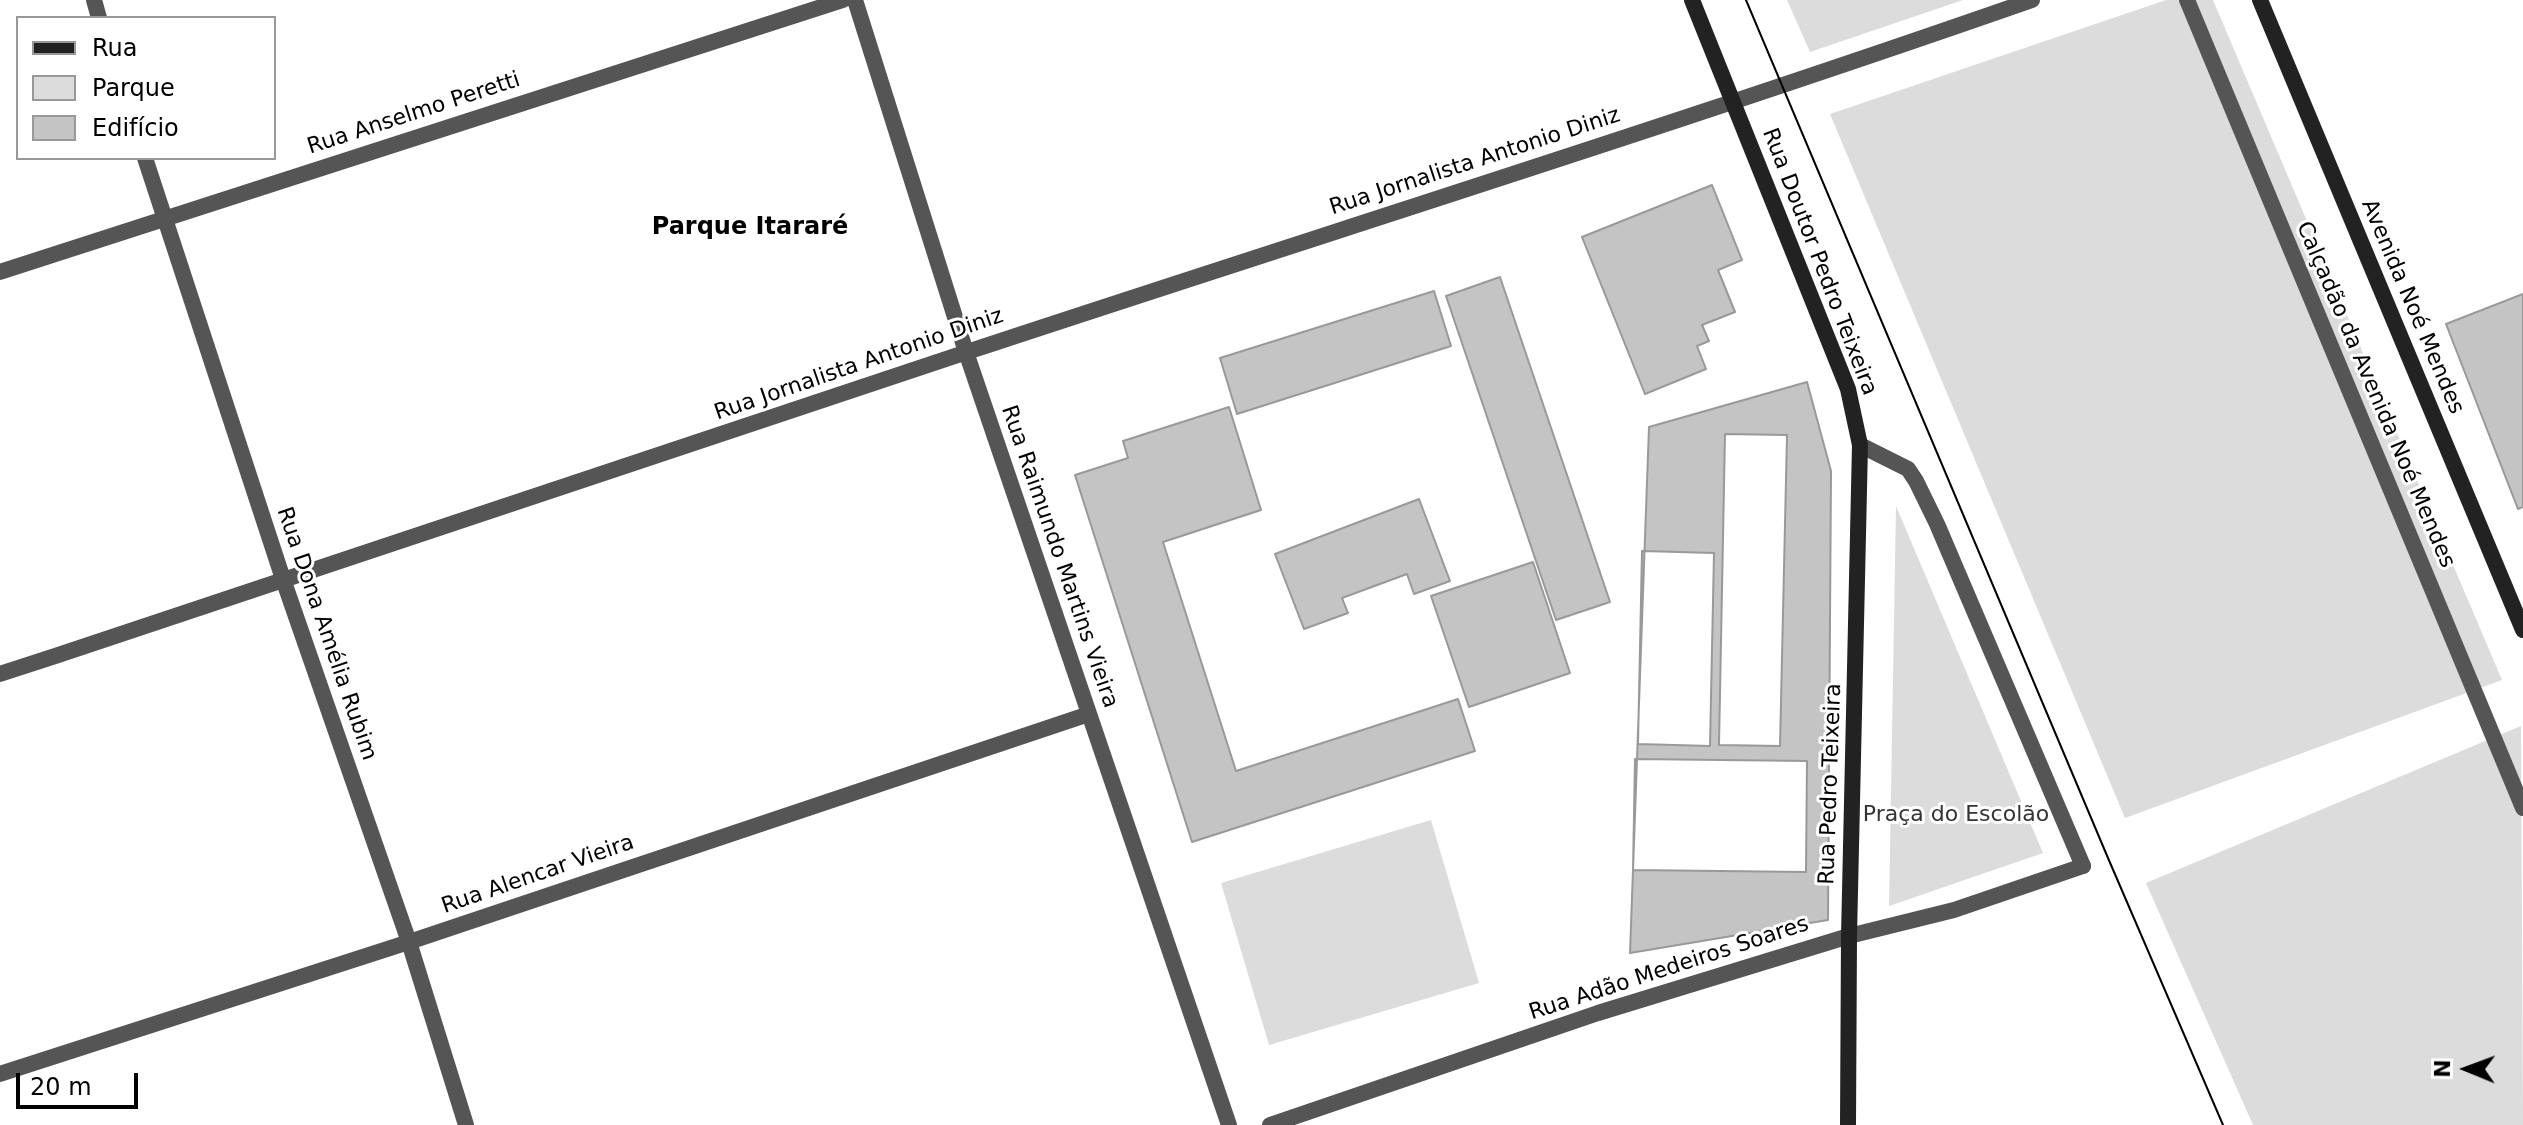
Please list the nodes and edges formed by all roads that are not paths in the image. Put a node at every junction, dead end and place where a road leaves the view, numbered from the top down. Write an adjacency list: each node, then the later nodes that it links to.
1 (843, 0): 9 (street, Rua Anselmo Peretti)
2 (855, 0): 11 (street, Rua Raimundo Martins Vieira)
3 (1692, 0): 7 (main road, Rua Doutor Pedro Teixeira)
4 (2032, 0): 7 (street, Rua Jornalista Antonio Diniz)
5 (2187, 0): 17 (street, Calçadão da Avenida Noé Mendes)
6 (2260, 0): 14 (main road, Avenida Noé Mendes)
7 (1733, 101): 11 (street, Rua Jornalista Antonio Diniz); 12 (main road, Rua Doutor Pedro Teixeira)
8 (146, 160): 9 (street, Rua Dona Amélia Rubim)
9 (164, 217): 10 (street, Rua Anselmo Peretti); 13 (street, Rua Dona Amélia Rubim)
10 (0, 272)
11 (966, 352): 13 (street, Rua Jornalista Antonio Diniz); 16 (street, Rua Raimundo Martins Vieira)
12 (1860, 445): 18 (main road, Rua Pedro Teixeira); 18 (street, Rua Adão Medeiros Soares)
13 (284, 582): 15 (street, Rua Jornalista Antonio Diniz); 19 (street, Rua Dona Amélia Rubim)
14 (2523, 630)
15 (0, 674)
16 (1089, 714): 19 (street, Rua Alencar Vieira); 22 (street, Rua Raimundo Martins Vieira)
17 (2523, 808)
18 (1849, 936): 23 (street, Rua Adão Medeiros Soares); 24 (main road, Rua Pedro Teixeira)
19 (409, 942): 20 (street, Rua Alencar Vieira); 21 (street, Rua Dona Amélia Rubim)
20 (0, 1074)
21 (466, 1125)
22 (1229, 1125)
23 (1270, 1125)
24 (1848, 1125)

